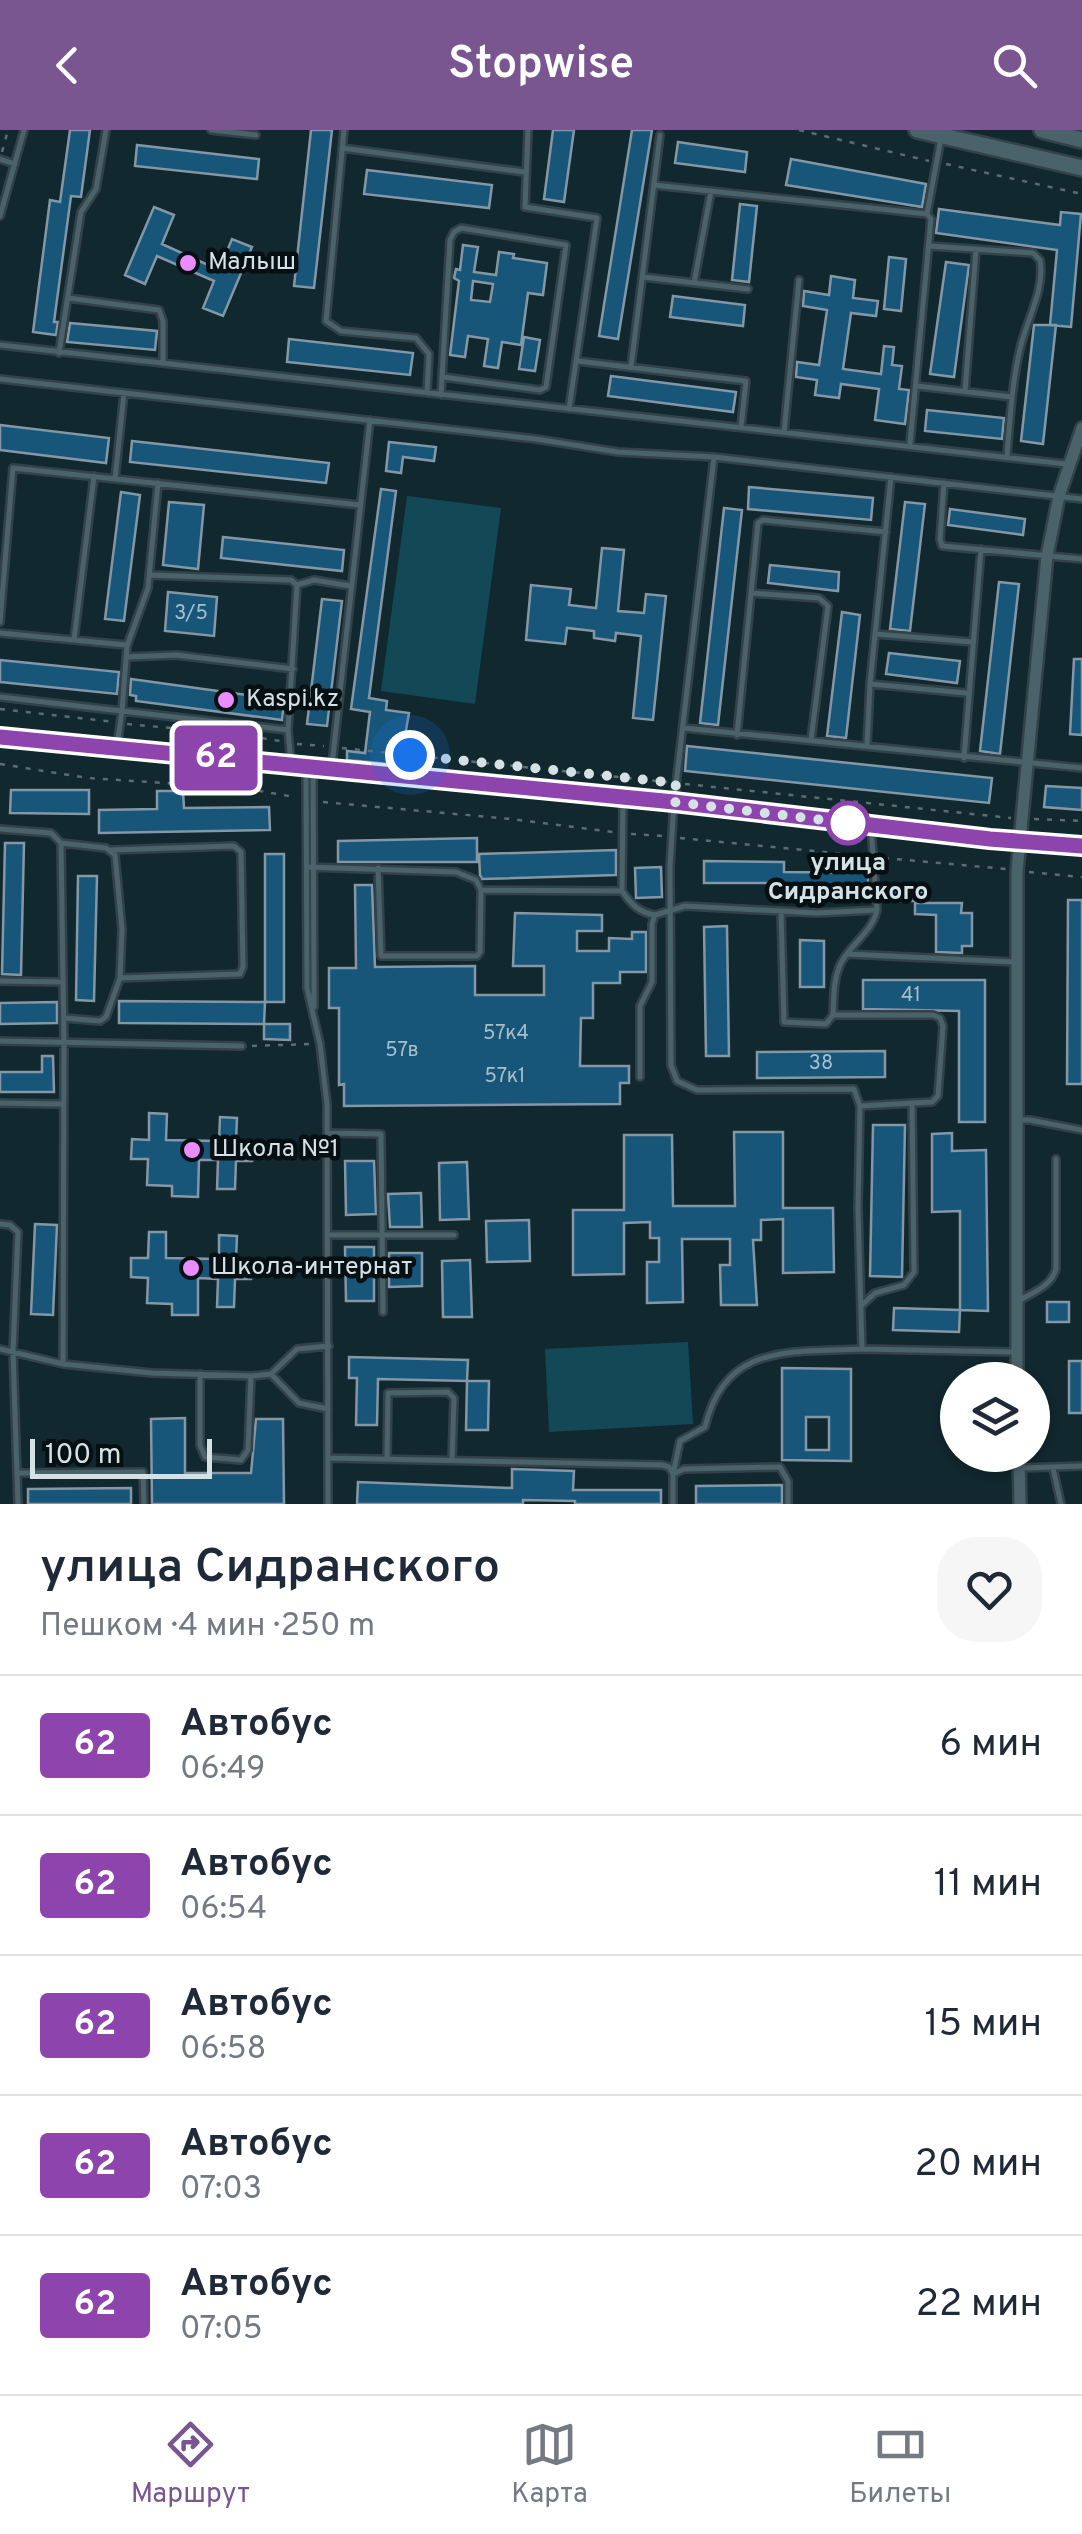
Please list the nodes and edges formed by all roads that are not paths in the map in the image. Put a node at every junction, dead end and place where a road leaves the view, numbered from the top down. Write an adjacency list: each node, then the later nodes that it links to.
1 (24, 130): 14 (lane)
2 (106, 130): 27 (lane)
3 (211, 130): 8 (lane)
4 (344, 130): 12 (lane)
5 (528, 130): 16 (lane)
6 (918, 130): 10 (main road)
7 (1042, 130): 11 (main road)
8 (256, 134)
9 (660, 135): 17 (lane)
10 (941, 136): 15 (main road); 19 (lane)
11 (1082, 140)
12 (342, 148): 16 (lane); 38 (lane)
13 (0, 159): 14 (lane)
14 (15, 164): 20 (lane)
15 (1082, 168)
16 (524, 172): 30 (lane)
17 (654, 185): 18 (lane); 23 (lane)
18 (711, 191): 19 (lane); 25 (lane)
19 (926, 214): 21 (lane)
20 (0, 216)
21 (929, 246): 22 (lane); 35 (lane)
22 (976, 250): 36 (lane); 40 (lane)
23 (642, 277): 25 (lane); 32 (lane)
24 (799, 280): 45 (lane)
25 (694, 283): 26 (lane)
26 (748, 290)
27 (68, 298): 29 (lane); 31 (lane)
28 (0, 346): 29 (lane)
29 (59, 353): 31 (lane)
30 (577, 361): 32 (lane); 41 (lane)
31 (164, 363): 38 (lane)
32 (631, 368): 43 (lane)
33 (444, 377): 33 (lane); 39 (lane)
34 (0, 379): 37 (lane)
35 (917, 386): 36 (lane); 46 (lane)
36 (966, 392): 40 (lane)
37 (124, 393): 42 (lane); 52 (lane)
38 (427, 393): 39 (lane)
39 (441, 395): 41 (lane)
40 (1012, 397): 47 (lane)
41 (569, 409): 43 (lane)
42 (370, 420): 48 (lane); 57 (lane)
43 (741, 427): 45 (lane)
44 (1082, 428): 49 (street)
45 (784, 432): 46 (lane)
46 (910, 444): 47 (lane)
47 (1007, 456): 49 (lane)
48 (714, 457): 51 (lane); 78 (lane)
49 (1069, 464): 55 (street)
50 (94, 476): 52 (lane); 66 (lane); 69 (lane)
51 (891, 477): 54 (lane); 58 (lane)
52 (114, 478): 53 (lane)
53 (158, 484): 57 (lane); 62 (lane)
54 (944, 484): 55 (lane); 59 (lane)
55 (1059, 496): 56 (lane); 60 (street)
56 (1082, 499)
57 (360, 504): 64 (lane)
58 (886, 532): 65 (lane); 68 (lane)
59 (981, 549): 60 (lane); 70 (lane)
60 (1048, 556): 61 (lane); 86 (street)
61 (1082, 559)
62 (149, 575): 63 (lane); 71 (lane)
63 (297, 586): 64 (lane); 73 (lane)
64 (351, 586): 89 (lane)
65 (752, 593): 80 (lane); 82 (lane)
66 (0, 622)
67 (0, 633): 69 (lane)
68 (876, 634): 70 (lane); 74 (lane)
69 (74, 640): 71 (lane)
70 (972, 642): 75 (lane)
71 (127, 646): 72 (lane)
72 (127, 657): 73 (lane); 77 (lane)
73 (293, 669): 79 (lane)
74 (870, 684): 75 (lane); 83 (lane)
75 (968, 693): 85 (lane)
76 (0, 697): 77 (lane)
77 (122, 710): 79 (lane); 84 (lane)
78 (684, 728): 80 (lane); 91 (lane)
79 (288, 730): 87 (lane)
80 (737, 735): 82 (lane)
81 (0, 737): 84 (street)
82 (811, 740): 83 (lane)
83 (867, 746): 85 (lane)
84 (116, 749): 87 (street)
85 (964, 758): 86 (lane)
86 (1026, 764): 88 (lane); 94 (street)
87 (304, 767): 89 (street); 98 (lane)
88 (1082, 768)
89 (331, 770): 90 (street)
90 (624, 797): 91 (street); 101 (lane)
91 (674, 802): 92 (street); 102 (lane)
92 (871, 826): 94 (street); 103 (lane)
93 (0, 828): 95 (lane)
94 (1021, 842): 96 (street); 107 (street)
95 (61, 843): 97 (lane); 110 (lane)
96 (1082, 846)
97 (110, 850): 108 (lane); 108 (lane)
98 (310, 867): 99 (lane); 123 (lane)
99 (378, 868): 100 (lane); 100 (lane)
100 (481, 890): 101 (lane)
101 (622, 891): 105 (lane)
102 (670, 909): 104 (lane); 105 (lane); 120 (lane)
103 (877, 910): 104 (lane); 106 (lane)
104 (782, 911): 111 (lane)
105 (654, 915): 116 (lane)
106 (847, 954): 107 (lane); 111 (lane)
107 (1016, 962): 121 (street)
108 (120, 978): 112 (lane)
109 (0, 980): 110 (lane)
110 (62, 982): 112 (lane)
111 (833, 1015): 118 (lane)
112 (64, 1018): 114 (lane)
113 (0, 1042): 114 (lane)
114 (64, 1044): 115 (lane); 119 (lane)
115 (242, 1046)
116 (640, 1078)
117 (0, 1103): 119 (lane)
118 (912, 1103): 120 (lane); 130 (lane)
119 (62, 1104): 138 (lane)
120 (860, 1106): 130 (lane)
121 (1018, 1120): 122 (lane); 129 (street)
122 (1082, 1130)
123 (328, 1133): 126 (lane); 127 (lane)
124 (1056, 1159): 129 (lane)
125 (0, 1224): 135 (lane)
126 (329, 1235): 127 (lane); 132 (lane)
127 (382, 1235): 128 (lane); 131 (lane)
128 (454, 1235)
129 (1017, 1301): 136 (street)
130 (860, 1306): 134 (lane)
131 (383, 1312)
132 (329, 1346): 140 (lane); 142 (lane)
133 (0, 1349): 135 (lane)
134 (862, 1349): 136 (lane); 150 (lane)
135 (13, 1352): 138 (lane); 149 (lane)
136 (1016, 1352): 137 (street)
137 (1016, 1362)
138 (63, 1364): 139 (lane)
139 (200, 1374): 141 (lane); 141 (lane)
140 (271, 1374): 141 (lane); 142 (lane)
141 (250, 1376)
142 (328, 1409): 143 (lane)
143 (328, 1458): 144 (lane); 153 (lane)
144 (388, 1458): 145 (lane); 145 (lane)
145 (452, 1460): 150 (lane)
146 (1082, 1466): 147 (lane)
147 (1052, 1467): 157 (lane)
148 (1019, 1472): 156 (street)
149 (18, 1473): 151 (lane); 152 (lane)
150 (673, 1474): 154 (lane); 155 (lane)
151 (18, 1504)
152 (144, 1504)
153 (328, 1504)
154 (674, 1504)
155 (788, 1504)
156 (1020, 1504)
157 (1061, 1504)

